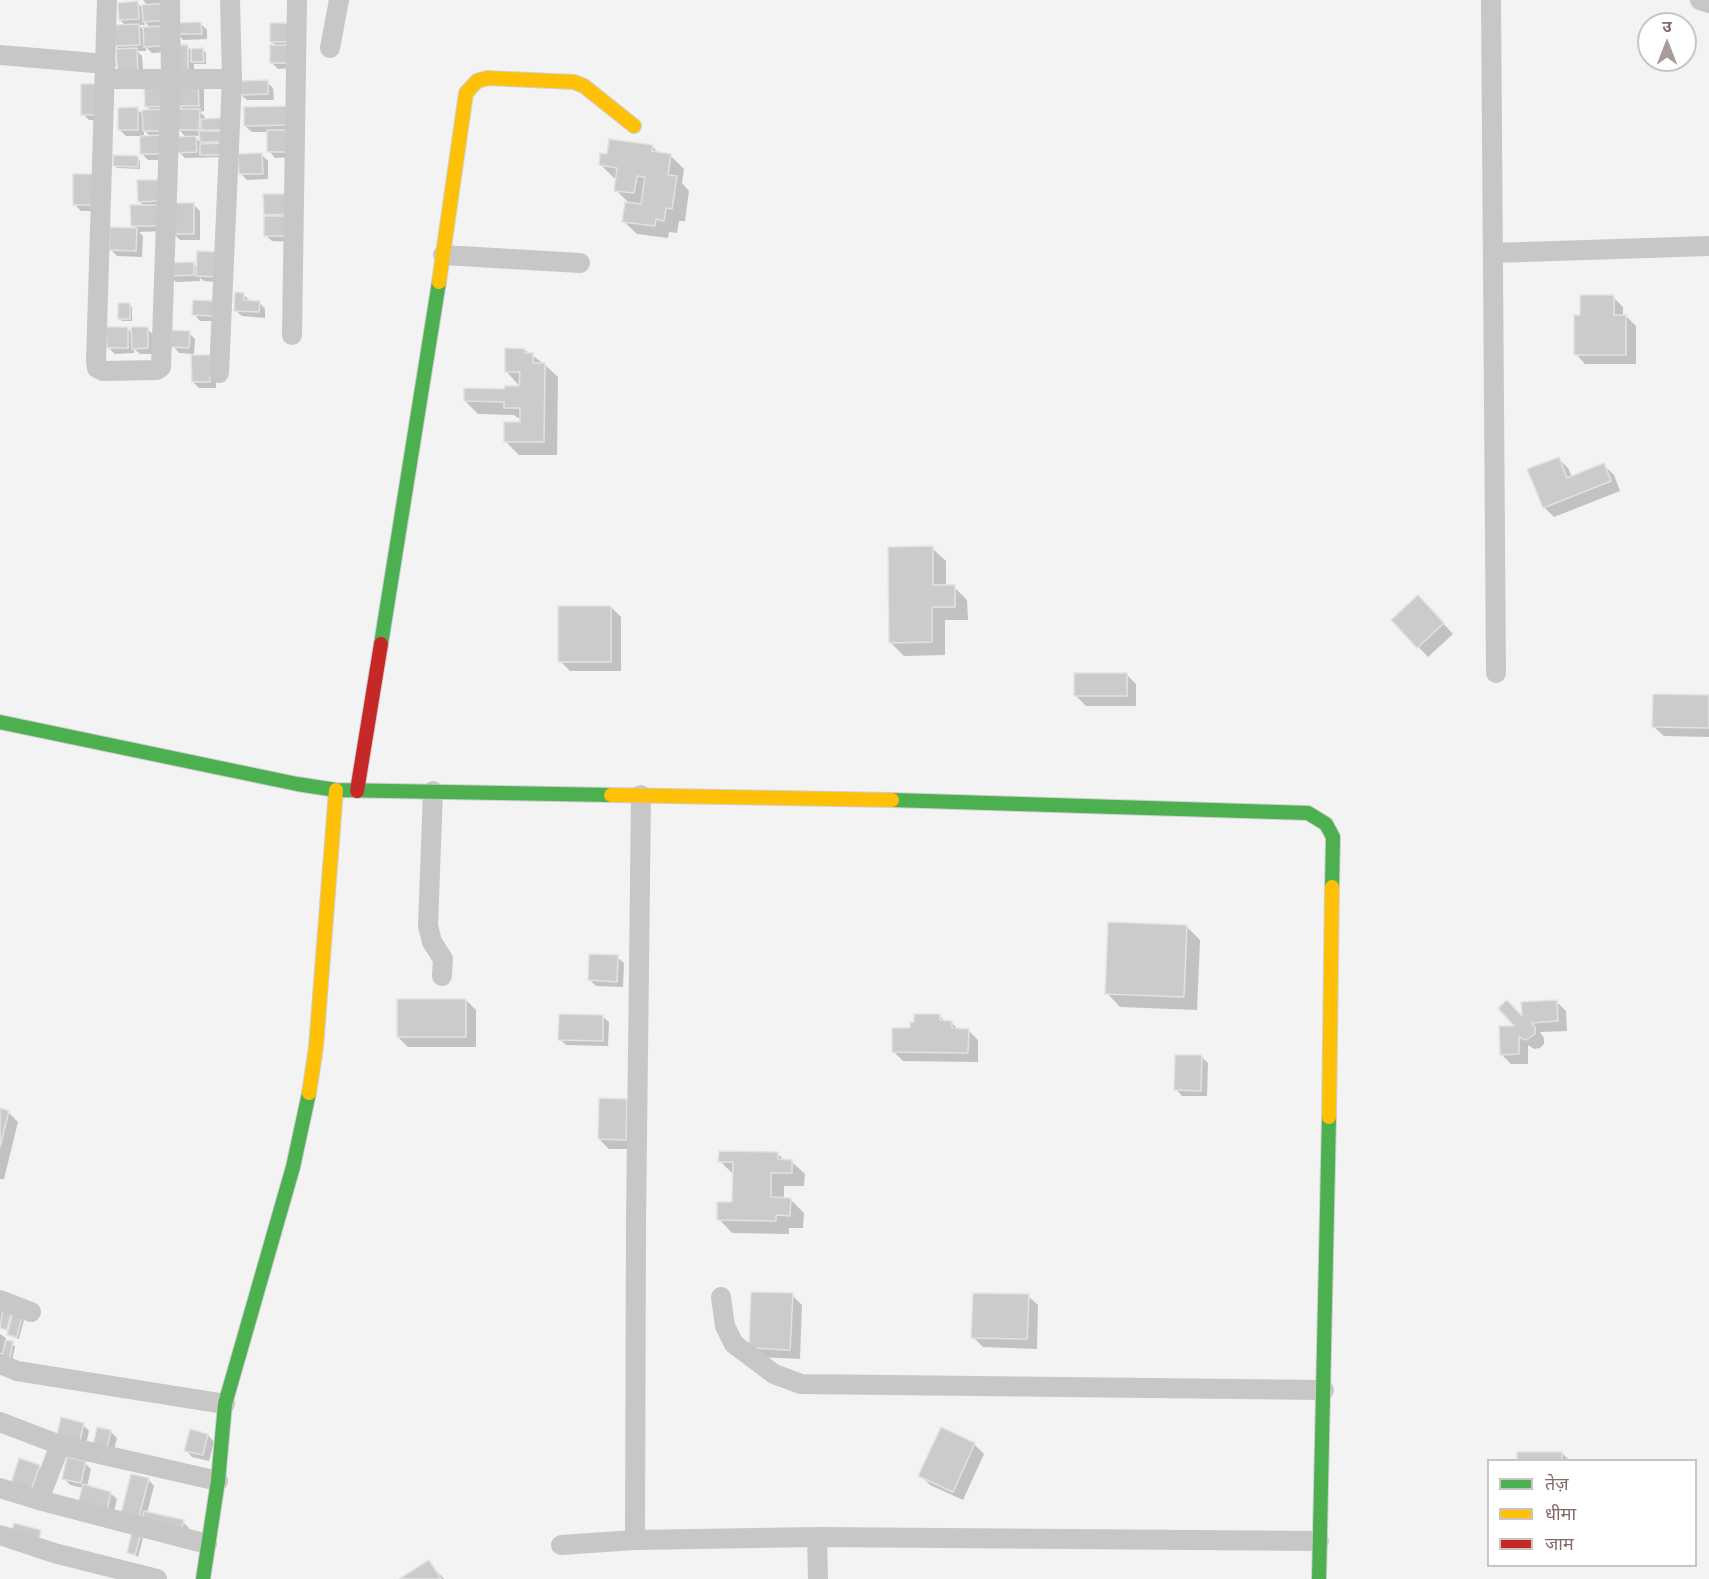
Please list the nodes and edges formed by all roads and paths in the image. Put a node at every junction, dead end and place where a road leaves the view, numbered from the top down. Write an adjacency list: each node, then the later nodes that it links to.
1 (107, 0): 11 (street)
2 (170, 0): 12 (street)
3 (230, 0): 13 (street)
4 (297, 0): 19 (street)
5 (339, 0): 9 (street)
6 (1491, 0): 16 (street)
7 (1700, 0): 8 (street)
8 (1709, 3)
9 (330, 48)
10 (0, 55): 11 (street)
11 (106, 72): 12 (street); 12 (street)
12 (171, 78): 13 (street)
13 (232, 79): 20 (street)
14 (634, 126): 17 (street)
15 (1709, 246): 16 (street)
16 (1493, 253): 21 (street)
17 (442, 255): 18 (street); 24 (street)
18 (580, 263)
19 (292, 335)
20 (219, 373)
21 (1496, 673)
22 (0, 722): 23 (street)
23 (336, 789): 24 (street); 33 (street)
24 (357, 790): 25 (street)
25 (433, 791): 26 (street); 27 (street)
26 (641, 795): 32 (street); 41 (street)
27 (442, 976)
28 (721, 1297): 32 (street)
29 (0, 1300): 30 (street)
30 (31, 1312)
31 (0, 1364): 33 (street)
32 (1324, 1390): 42 (street)
33 (225, 1404): 36 (street)
34 (0, 1422): 35 (street)
35 (60, 1445): 36 (street); 38 (street)
36 (219, 1481): 43 (street)
37 (0, 1488): 38 (street)
38 (39, 1500): 43 (street)
39 (0, 1535): 45 (street)
40 (817, 1538): 41 (street); 42 (street); 47 (street)
41 (635, 1540): 44 (street)
42 (1319, 1541): 48 (street)
43 (207, 1544): 46 (street)
44 (561, 1545)
45 (157, 1579)
46 (203, 1579)
47 (818, 1579)
48 (1319, 1579)

